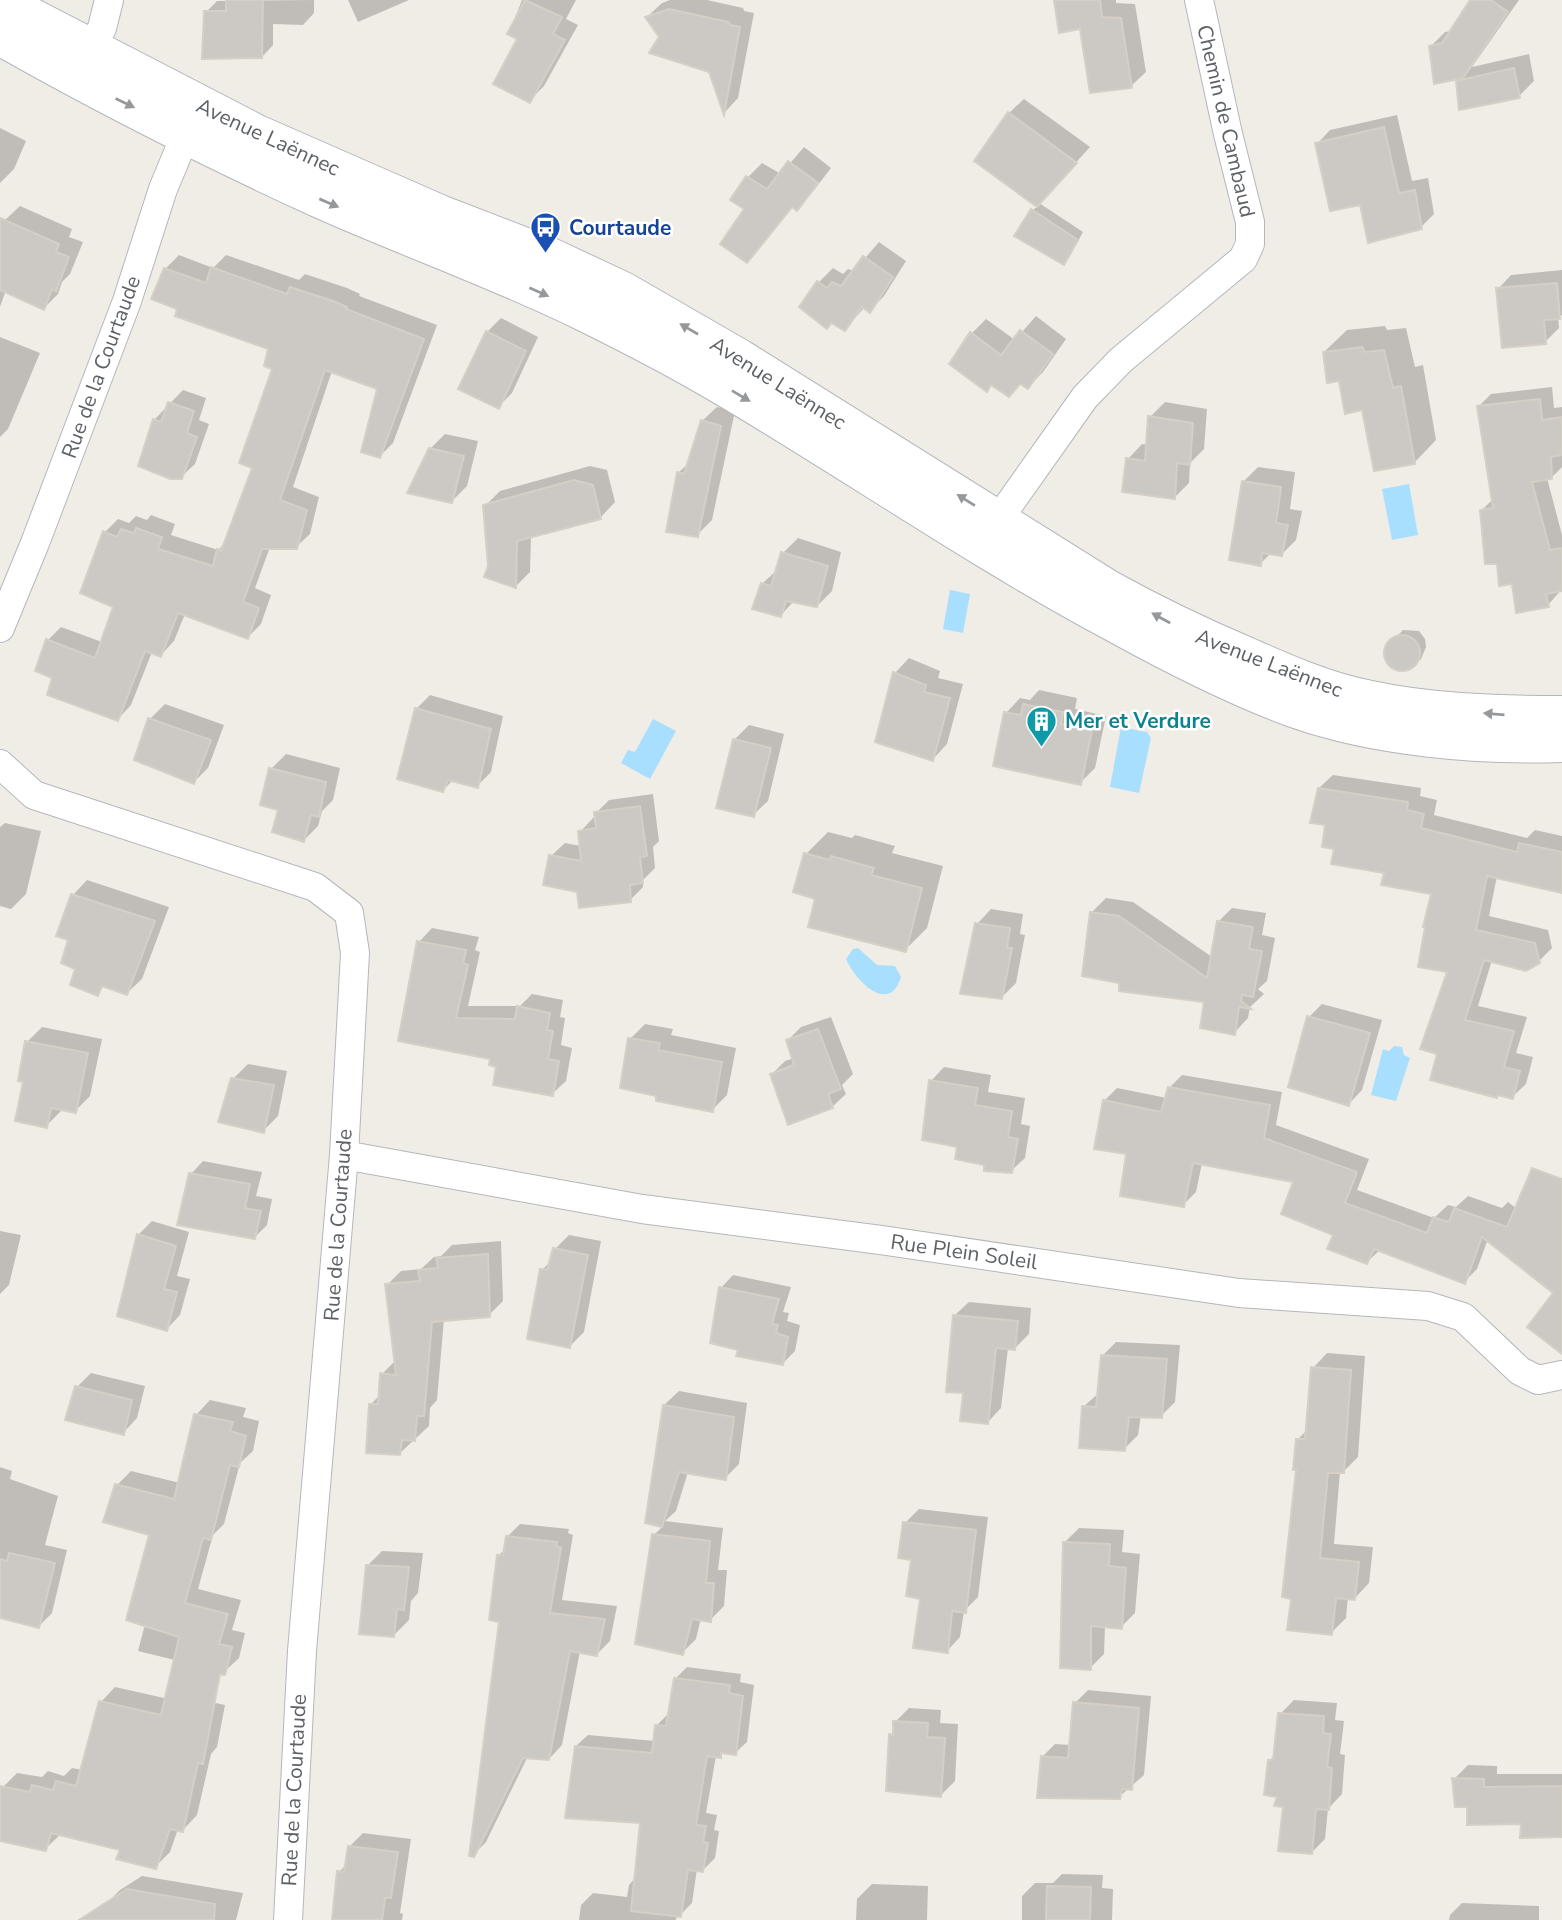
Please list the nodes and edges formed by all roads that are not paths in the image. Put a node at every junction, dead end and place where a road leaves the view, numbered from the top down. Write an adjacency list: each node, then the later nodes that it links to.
1 (109, 0): 5 (street)
2 (1199, 0): 7 (street, Chemin de Cambaud)
3 (0, 1): 5 (main road, Avenue Laënnec)
4 (0, 36): 5 (main road, Avenue Laënnec)
5 (83, 63): 6 (main road, Avenue Laënnec)
6 (192, 119): 7 (main road, Avenue Laënnec, one-way to 6); 8 (street, Rue de la Courtaude); 10 (main road, Avenue Laënnec, one-way to 10)
7 (998, 520): 9 (main road, Avenue Laënnec, one-way to 7)
8 (0, 628)
9 (1562, 715)
10 (1562, 743)
11 (0, 764): 12 (street, Rue de la Courtaude)
12 (344, 1155): 13 (street, Rue Plein Soleil); 14 (street, Rue de la Courtaude)
13 (1562, 1375)
14 (288, 1920)

